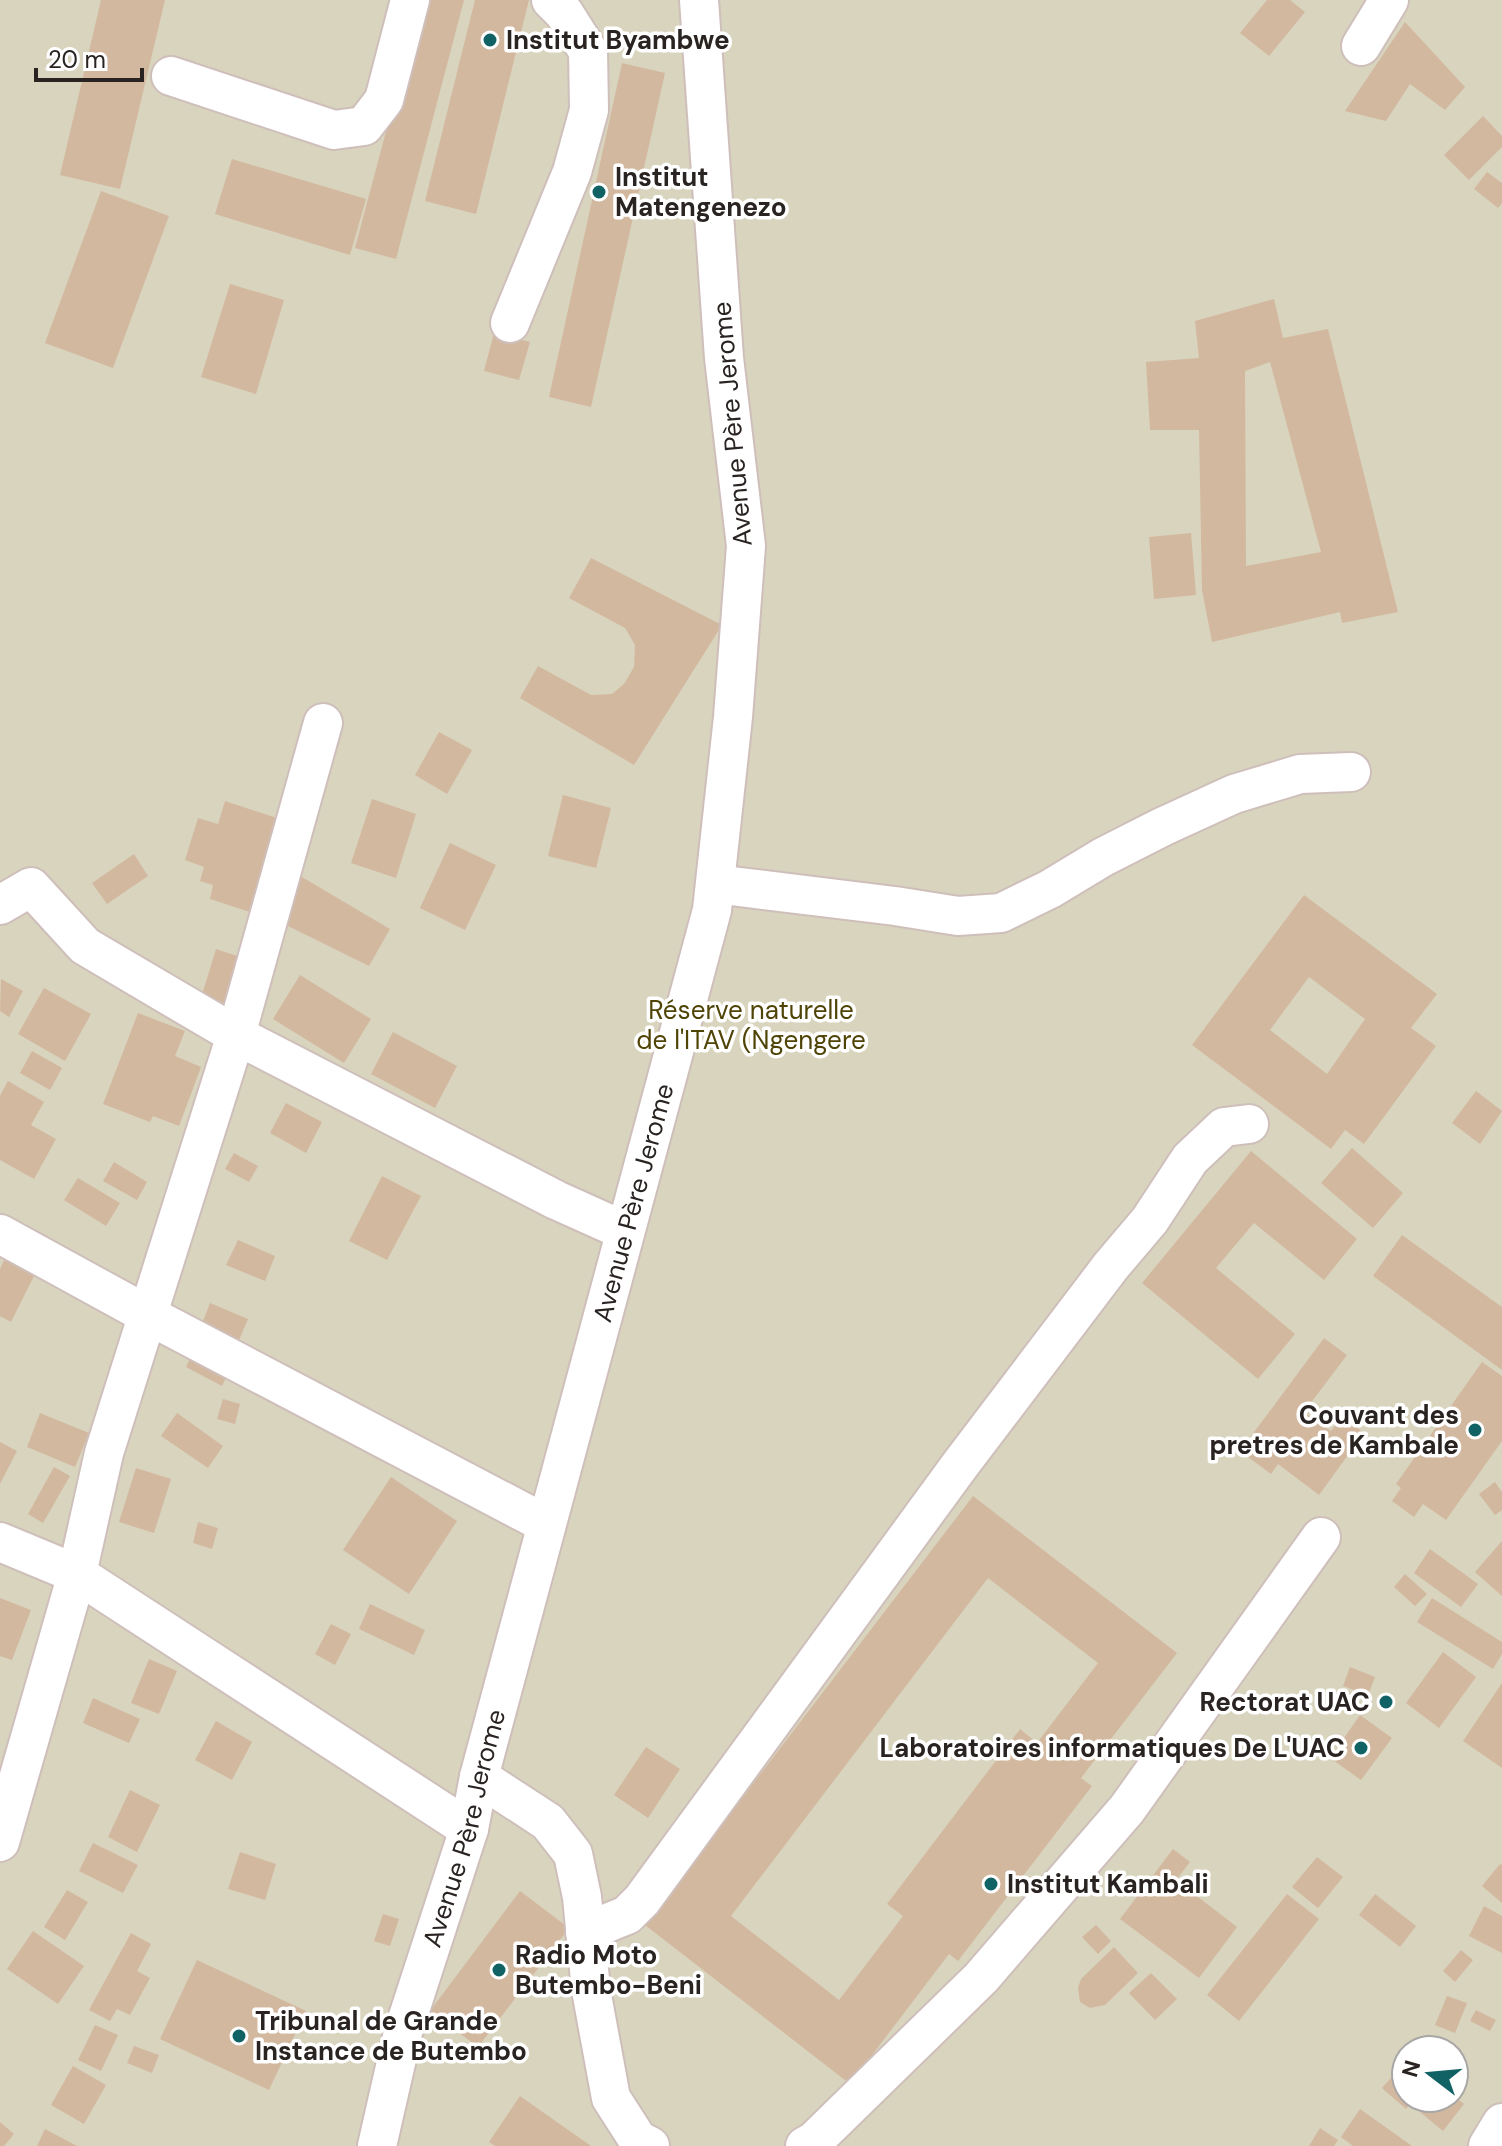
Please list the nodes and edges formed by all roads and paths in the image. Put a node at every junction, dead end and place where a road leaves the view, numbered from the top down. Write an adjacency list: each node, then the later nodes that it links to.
1 (410, 0): 6 (street)
2 (551, 0): 7 (street)
3 (699, 0): 10 (street, Avenue Père Jerome)
4 (1389, 0): 5 (street)
5 (1361, 46)
6 (171, 76)
7 (510, 323)
8 (323, 723): 12 (street)
9 (1351, 772): 10 (street)
10 (715, 884): 14 (street, Avenue Père Jerome)
11 (0, 905): 12 (street)
12 (236, 1035): 14 (street); 16 (street)
13 (1249, 1124): 24 (street)
14 (625, 1231): 17 (street, Avenue Père Jerome)
15 (0, 1234): 16 (street)
16 (148, 1315): 17 (street); 20 (street)
17 (546, 1524): 21 (street, Avenue Père Jerome)
18 (1321, 1537): 28 (street)
19 (0, 1542): 20 (street)
20 (77, 1574): 22 (street); 23 (street)
21 (479, 1777): 22 (street, Avenue Père Jerome); 24 (street)
22 (469, 1829): 26 (street, Avenue Père Jerome)
23 (0, 1842)
24 (585, 1932): 27 (street)
25 (1502, 2123): 29 (street)
26 (377, 2146)
27 (650, 2146)
28 (805, 2146)
29 (1488, 2146)

